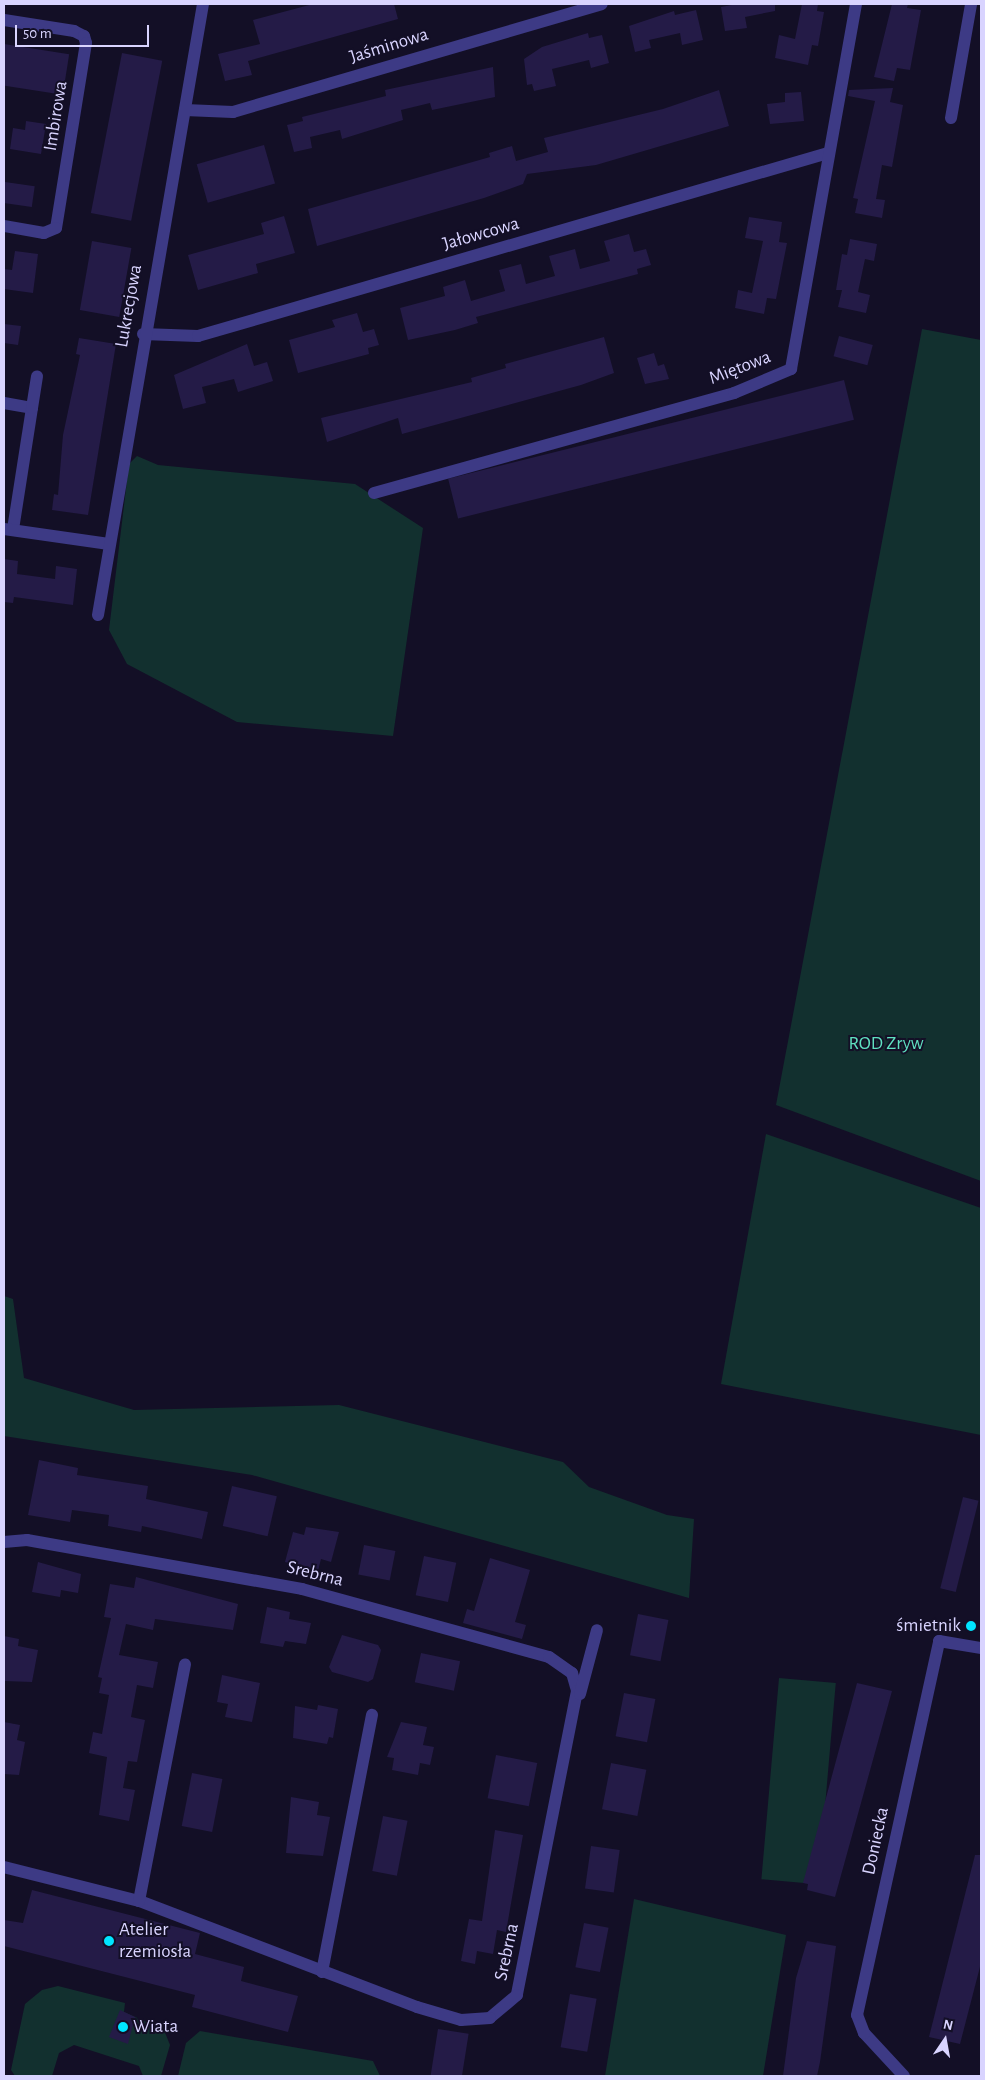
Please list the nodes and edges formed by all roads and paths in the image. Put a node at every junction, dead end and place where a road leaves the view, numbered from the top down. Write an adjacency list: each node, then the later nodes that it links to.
1 (203, 4): 6 (street, Lukrecjowa)
2 (602, 4): 6 (street, Jaśminowa)
3 (856, 4): 8 (street, Miętowa)
4 (971, 4): 7 (street)
5 (4, 20): 9 (street, Imbirowa)
6 (185, 110): 10 (street, Lukrecjowa)
7 (950, 118)
8 (828, 153): 10 (street, Jałowcowa); 14 (street, Miętowa)
9 (4, 226)
10 (143, 334): 16 (street, Lukrecjowa)
11 (37, 376): 13 (street)
12 (4, 403): 13 (street)
13 (32, 408): 15 (street)
14 (374, 493)
15 (8, 530): 16 (street)
16 (109, 544): 17 (street, Lukrecjowa)
17 (98, 615)
18 (4, 1542): 22 (street, Srebrna)
19 (597, 1630): 22 (street, Srebrna)
20 (981, 1648): 27 (street, Doniecka)
21 (184, 1664): 25 (street)
22 (576, 1708): 26 (street, Srebrna)
23 (372, 1715): 26 (street)
24 (4, 1867): 25 (street, Srebrna)
25 (139, 1901): 26 (street, Srebrna)
26 (322, 1972)
27 (904, 2076)

